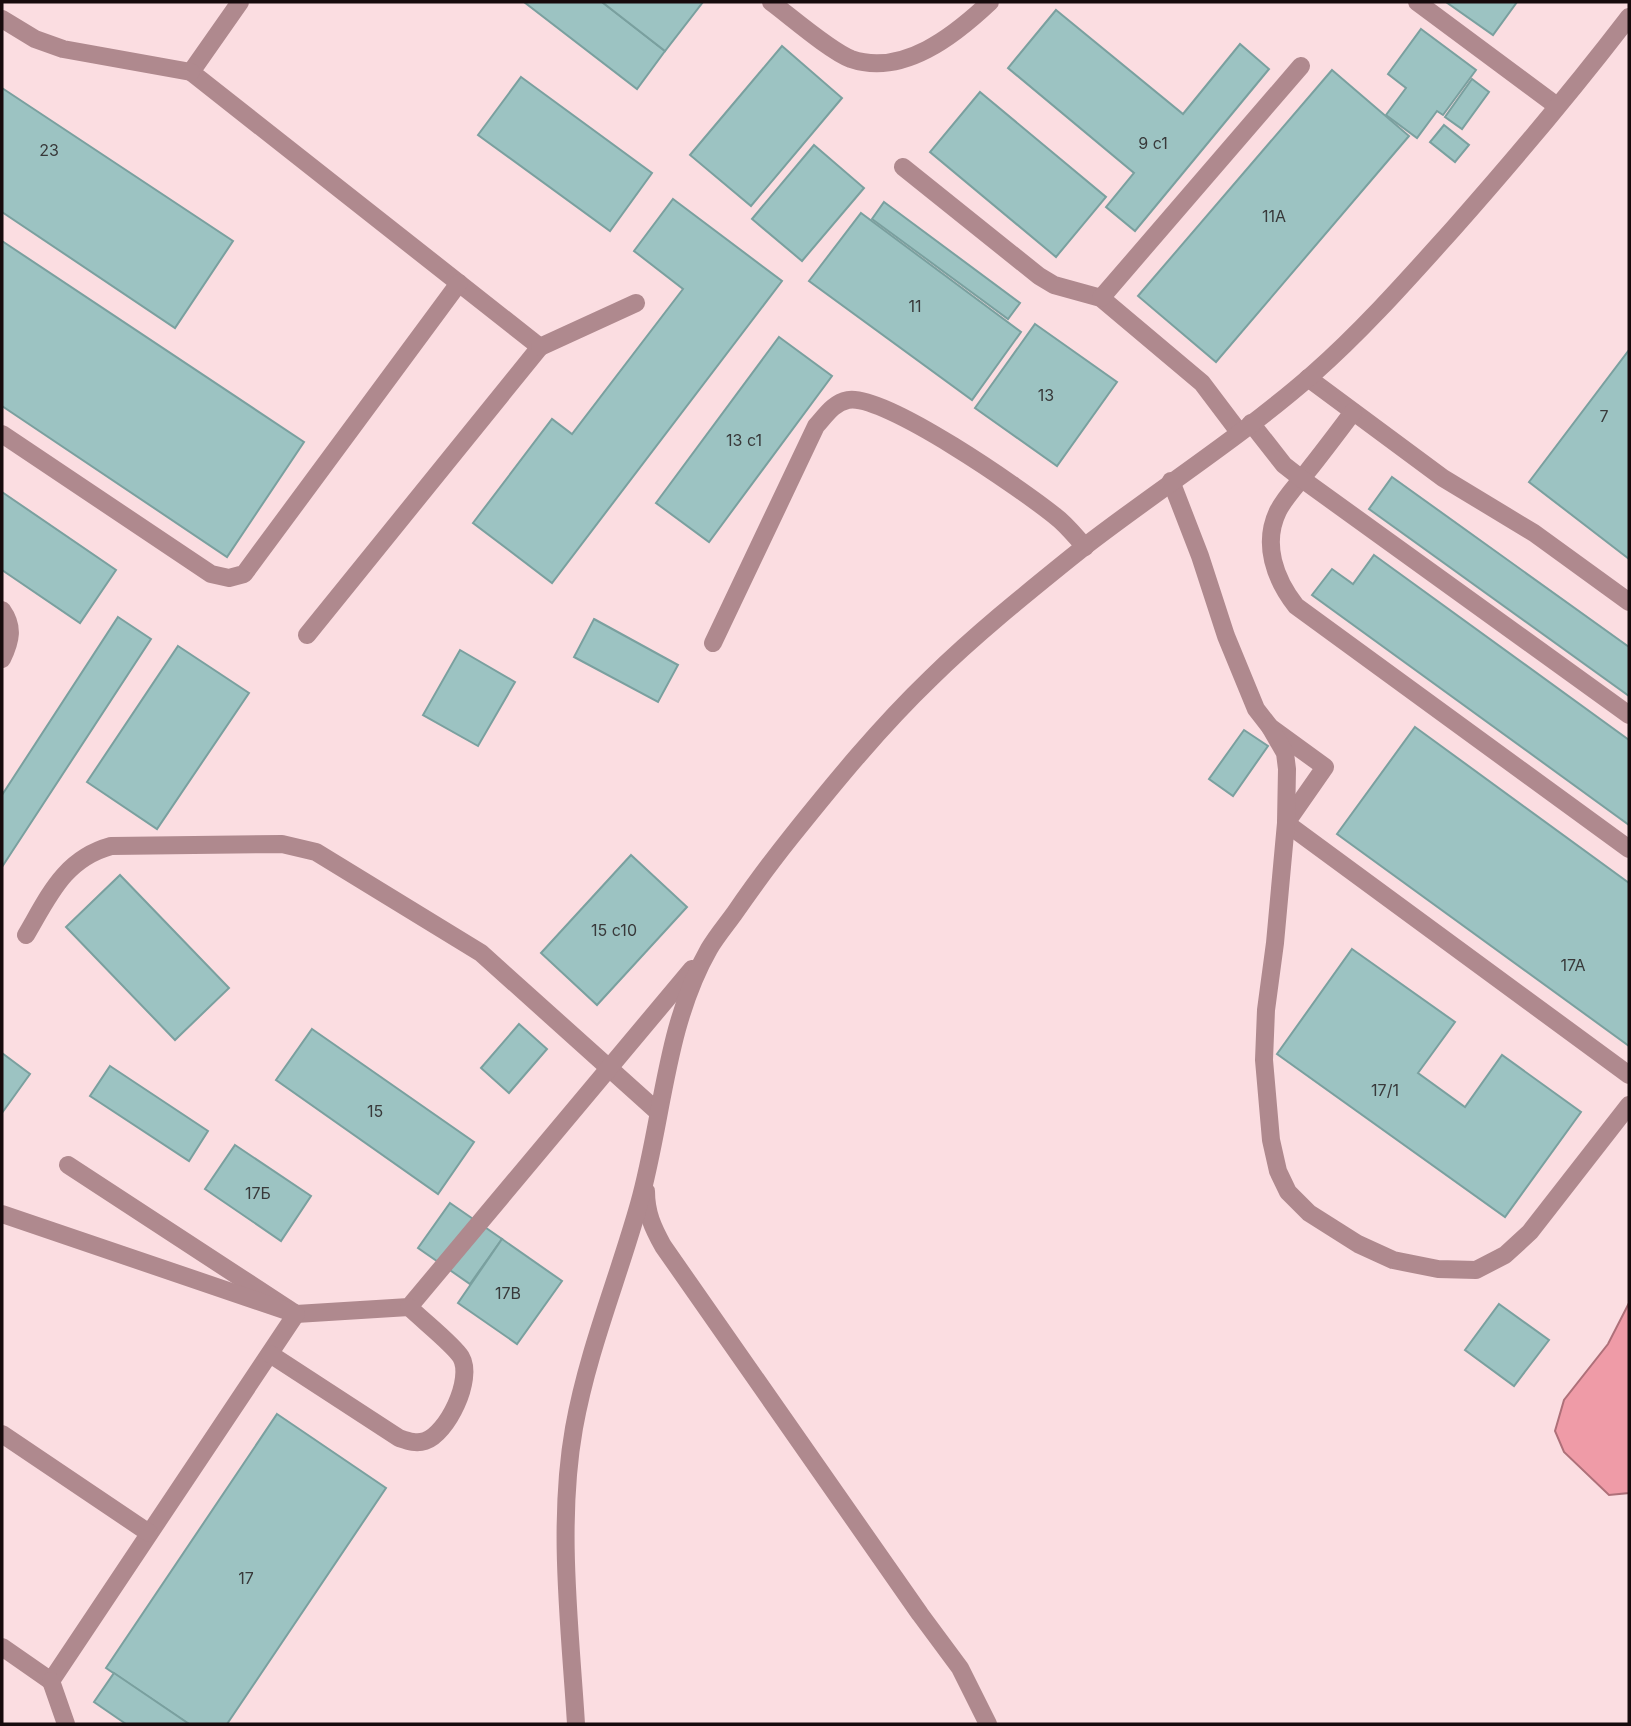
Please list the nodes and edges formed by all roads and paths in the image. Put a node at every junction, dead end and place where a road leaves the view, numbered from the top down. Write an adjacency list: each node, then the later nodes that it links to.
1 (240, 2): 8 (street)
2 (771, 2): 3 (street)
3 (990, 2)
4 (1417, 2): 9 (street)
5 (1629, 17): 9 (street)
6 (2, 19): 8 (street)
7 (1301, 66): 12 (street)
8 (191, 72): 11 (street)
9 (1557, 106): 15 (street)
10 (903, 167): 12 (street)
11 (459, 283): 14 (street); 18 (street)
12 (1101, 298): 17 (street)
13 (636, 303): 14 (street)
14 (540, 347): 24 (street)
15 (1308, 379): 16 (street); 17 (street)
16 (1353, 412): 19 (street); 22 (street)
17 (1245, 427): 19 (street); 20 (street)
18 (2, 433)
19 (1302, 479): 27 (street); 30 (street)
20 (1171, 481): 21 (street); 28 (street)
21 (1085, 547): 25 (street); 32 (street)
22 (1629, 602)
23 (2, 610): 26 (street)
24 (307, 635)
25 (713, 643)
26 (2, 659)
27 (1629, 715)
28 (1270, 727): 29 (street); 29 (street)
29 (1286, 823): 34 (street); 35 (street)
30 (1629, 849)
31 (26, 935): 33 (street)
32 (710, 948): 33 (street); 36 (street)
33 (610, 1069): 36 (street); 40 (street)
34 (1629, 1075)
35 (1629, 1105)
36 (659, 1112): 38 (street)
37 (68, 1165): 41 (street)
38 (646, 1181): 48 (street); 49 (street)
39 (2, 1214): 41 (street)
40 (409, 1307): 41 (street); 42 (street)
41 (296, 1314): 42 (street)
42 (270, 1354): 44 (street)
43 (2, 1434): 44 (street)
44 (149, 1533): 46 (street)
45 (2, 1647): 46 (street)
46 (51, 1681): 47 (street)
47 (66, 1724)
48 (576, 1724)
49 (988, 1724)

